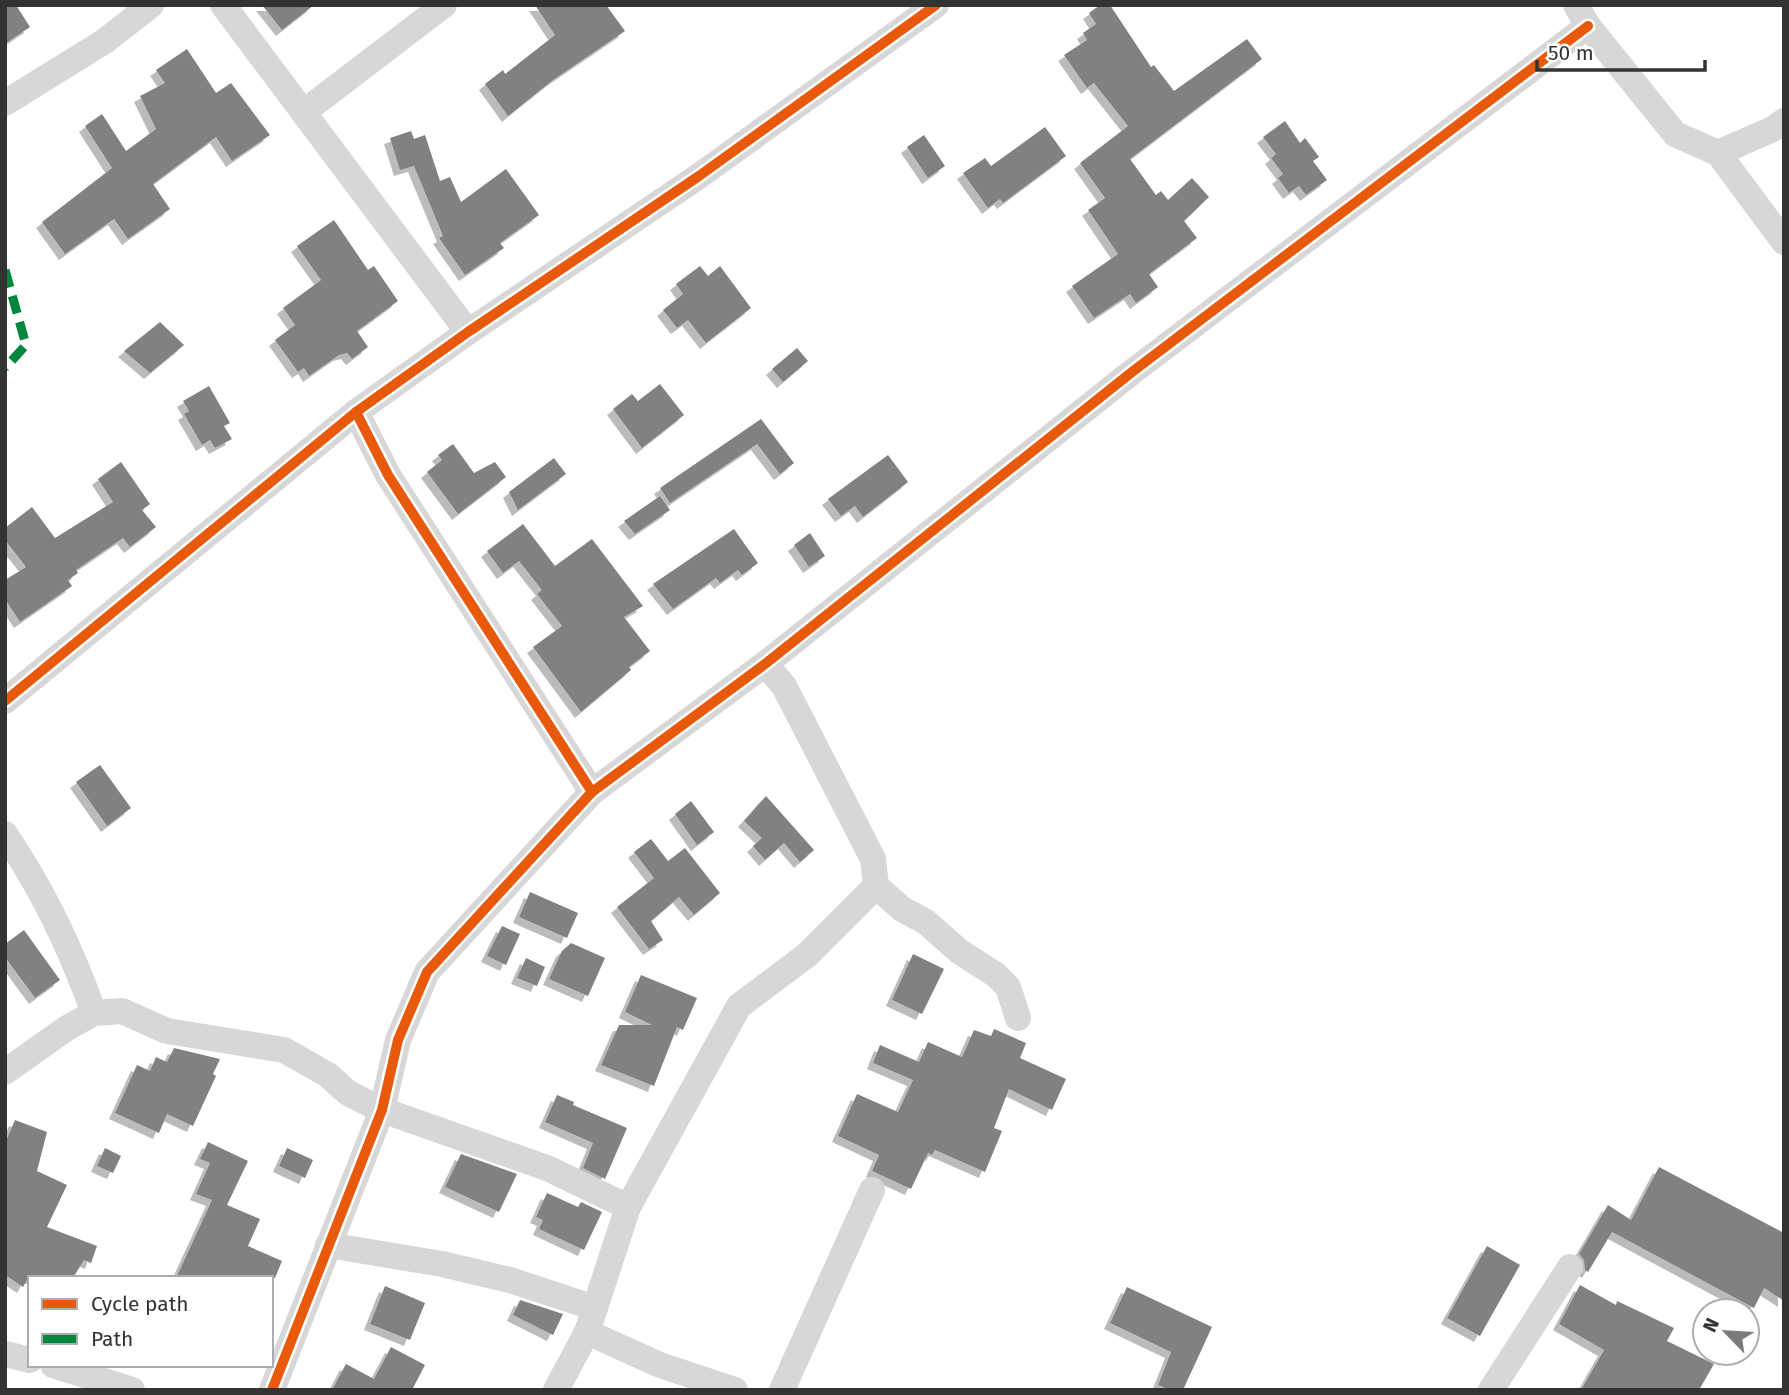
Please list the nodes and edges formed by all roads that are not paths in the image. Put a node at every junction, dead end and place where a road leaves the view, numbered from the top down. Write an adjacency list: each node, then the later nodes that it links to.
1 (150, 5): 6 (street)
2 (223, 5): 7 (street)
3 (444, 5): 7 (street)
4 (936, 5): 11 (street)
5 (1582, 16): 9 (street); 13 (street)
6 (5, 103)
7 (304, 111): 11 (street)
8 (1784, 121): 9 (street)
9 (1718, 153): 10 (street)
10 (1784, 242)
11 (468, 332): 12 (street)
12 (356, 412): 14 (street); 15 (street)
13 (765, 664): 15 (street); 17 (street)
14 (5, 701)
15 (592, 792): 21 (street)
16 (5, 834): 18 (street)
17 (876, 886): 19 (street); 23 (street)
18 (94, 1013): 20 (street); 21 (street)
19 (1018, 1018)
20 (5, 1072)
21 (382, 1110): 23 (street); 24 (street)
22 (872, 1190): 34 (street)
23 (628, 1207): 26 (street)
24 (328, 1245): 26 (street); 31 (street)
25 (1570, 1267): 35 (street)
26 (591, 1320): 32 (street); 33 (street)
27 (5, 1354): 28 (street)
28 (28, 1360)
29 (59, 1367): 30 (street)
30 (132, 1390)
31 (272, 1390)
32 (555, 1390)
33 (735, 1390)
34 (782, 1390)
35 (1491, 1390)

